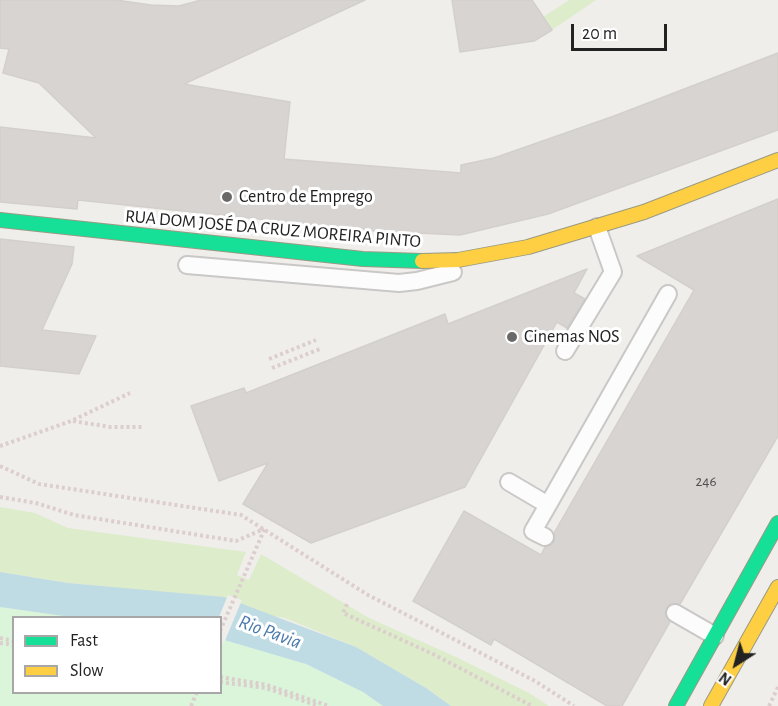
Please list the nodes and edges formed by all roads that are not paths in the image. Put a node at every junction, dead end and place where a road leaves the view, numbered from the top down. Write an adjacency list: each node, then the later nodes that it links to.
1 (778, 160): 3 (street, RUA DOM JOSÉ DA CRUZ MOREIRA PINTO)
2 (0, 220): 4 (street, RUA DOM JOSÉ DA CRUZ MOREIRA PINTO)
3 (597, 226): 4 (street, RUA DOM JOSÉ DA CRUZ MOREIRA PINTO); 7 (lane)
4 (528, 247): 5 (lane)
5 (187, 265)
6 (668, 294): 9 (lane)
7 (565, 351)
8 (509, 482): 9 (lane)
9 (548, 505): 11 (lane)
10 (778, 523): 14 (street)
11 (545, 537)
12 (778, 587): 18 (street)
13 (675, 613): 14 (lane)
14 (715, 636): 15 (street)
15 (698, 667): 16 (street); 17 (street)
16 (675, 706)
17 (688, 706)
18 (711, 706)

